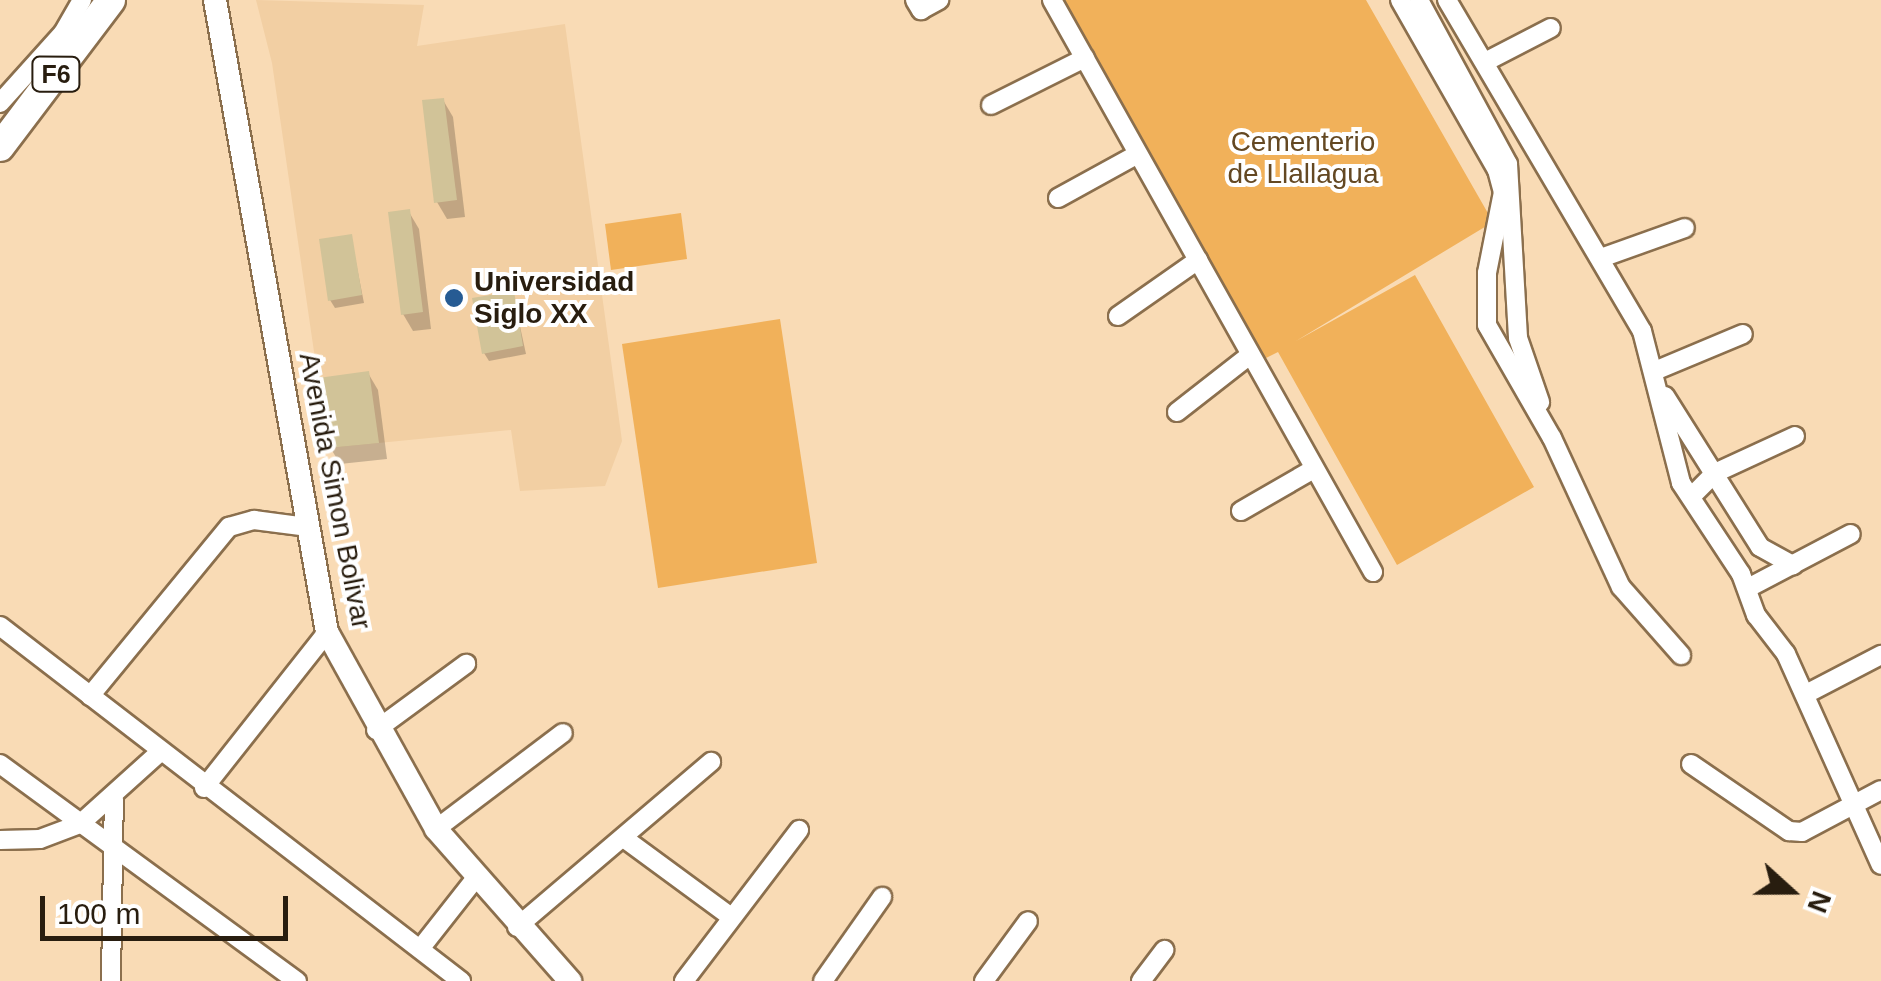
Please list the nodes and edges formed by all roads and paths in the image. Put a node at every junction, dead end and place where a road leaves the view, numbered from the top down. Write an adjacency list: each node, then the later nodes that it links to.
1 (82, 0): 13 (street)
2 (112, 0): 15 (highway, F6)
3 (215, 0): 33 (main road, Avenida Simon Bolivar)
4 (916, 0): 5 (street)
5 (939, 0)
6 (1052, 0): 11 (street)
7 (1400, 0): 28 (street)
8 (1419, 0): 28 (street)
9 (1447, 0): 12 (street)
10 (1551, 28): 12 (street)
11 (1085, 58): 14 (street); 16 (street)
12 (1485, 62): 19 (street)
13 (0, 103)
14 (991, 105)
15 (0, 147)
16 (1138, 154): 17 (street); 20 (street)
17 (1058, 198)
18 (1685, 228): 19 (street)
19 (1601, 258): 24 (street)
20 (1198, 260): 21 (street); 23 (street)
21 (1118, 316)
22 (1743, 334): 24 (street)
23 (1250, 355): 26 (street); 29 (street)
24 (1656, 370): 25 (street)
25 (1661, 391): 30 (street); 31 (street)
26 (1177, 412)
27 (1795, 436): 30 (street)
28 (1552, 438): 40 (street)
29 (1312, 470): 32 (street); 36 (street)
30 (1714, 473): 31 (street); 35 (street)
31 (1692, 497): 37 (street)
32 (1241, 512)
33 (308, 527): 39 (main road, Avenida Simon Bolivar); 44 (street)
34 (1852, 534): 35 (street)
35 (1793, 565): 37 (street)
36 (1374, 572)
37 (1748, 588): 43 (street)
38 (0, 626): 44 (street)
39 (327, 632): 45 (main road, Avenida Simon Bolivar); 51 (street)
40 (1681, 655)
41 (1881, 655): 43 (street)
42 (466, 664): 45 (street)
43 (1806, 694): 54 (street)
44 (90, 696): 47 (street)
45 (376, 730): 56 (main road, Avenida Simon Bolivar)
46 (563, 734): 56 (street)
47 (160, 752): 51 (street); 53 (street)
48 (711, 762): 58 (street)
49 (0, 764): 55 (street)
50 (1691, 764): 54 (street)
51 (204, 788): 67 (street)
52 (1881, 790): 54 (street)
53 (114, 800): 55 (street); 60 (street)
54 (1858, 804): 61 (street)
55 (80, 824): 59 (street); 60 (street)
56 (436, 829): 62 (main road, Avenida Simon Bolivar)
57 (798, 830): 64 (street)
58 (625, 839): 64 (street); 66 (street)
59 (0, 840)
60 (114, 847): 69 (street); 70 (street)
61 (1881, 865)
62 (475, 880): 66 (main road, Avenida Simon Bolivar); 67 (street)
63 (882, 897): 74 (street)
64 (730, 916): 73 (street)
65 (1028, 921): 75 (street)
66 (517, 926): 72 (main road, Avenida Simon Bolivar)
67 (420, 949): 71 (street)
68 (1164, 950): 76 (street)
69 (111, 981)
70 (297, 981)
71 (460, 981)
72 (570, 981)
73 (684, 981)
74 (823, 981)
75 (984, 981)
76 (1141, 981)

